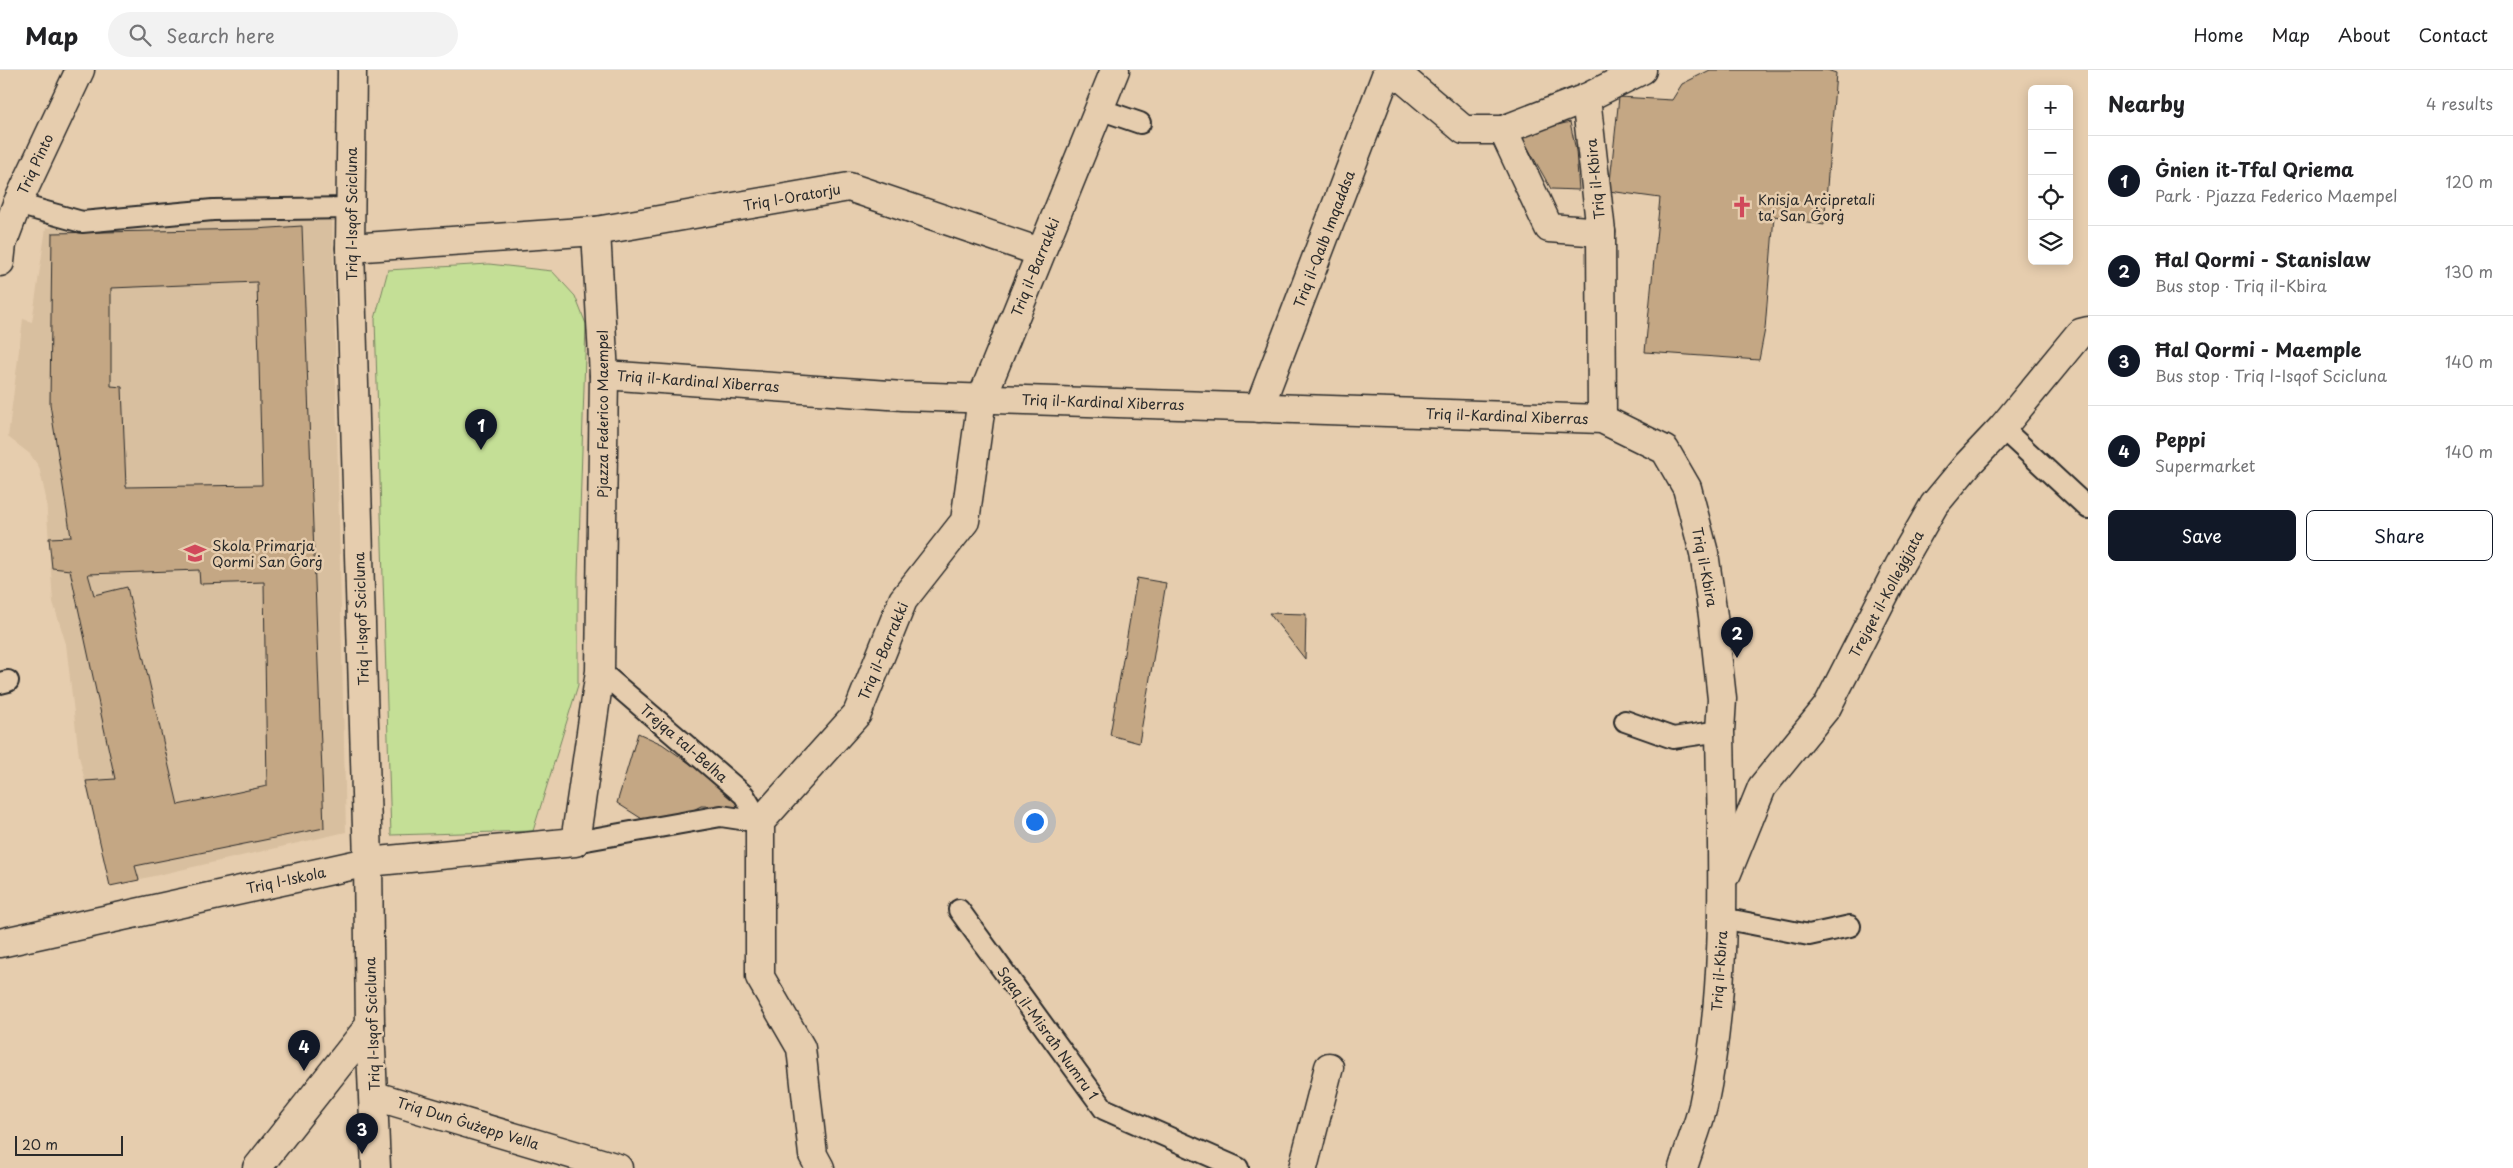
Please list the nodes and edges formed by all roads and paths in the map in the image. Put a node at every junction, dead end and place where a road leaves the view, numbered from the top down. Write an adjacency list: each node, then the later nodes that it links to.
1 (80, 70): 11 (street, Triq Pinto)
2 (352, 70): 12 (street, Triq l-Isqof Scicluna)
3 (1115, 70): 8 (street, Triq il-Barrakki)
4 (1388, 70): 21 (street, Triq il-Qalb Imqaddsa)
5 (1393, 70): 10 (street)
6 (1642, 70): 7 (street)
7 (1586, 98): 10 (street); 14 (street, Triq il-Kbira)
8 (1099, 109): 9 (lane); 17 (street, Triq il-Barrakki)
9 (1140, 123)
10 (1502, 130): 14 (street)
11 (17, 204): 12 (lane); 16 (street, Triq Pinto)
12 (351, 208): 15 (street, Triq l-Isqof Scicluna)
13 (596, 231): 15 (street); 17 (street, Triq l-Oratorju); 19 (street, Pjazza Federico Maempel)
14 (1601, 232): 22 (street, Triq il-Kbira)
15 (350, 248): 30 (street, Triq l-Isqof Scicluna)
16 (1, 250)
17 (1040, 252): 20 (street, Triq il-Barrakki)
18 (2088, 331): 23 (street, Trejqet il-Kolleġġjata)
19 (604, 374): 20 (street, Triq il-Kardinal Xiberras); 25 (street, Pjazza Federico Maempel)
20 (982, 398): 21 (street, Triq il-Kardinal Xiberras); 28 (street, Triq il-Barrakki)
21 (1259, 408): 22 (street, Triq il-Kardinal Xiberras)
22 (1602, 418): 27 (street, Triq il-Kbira)
23 (2002, 428): 24 (lane); 31 (street, Trejqet il-Kolleġġjata)
24 (2088, 508)
25 (600, 671): 28 (lane, Trejqa tal-Belha); 29 (street, Pjazza Federico Maempel)
26 (1625, 721): 27 (lane)
27 (1720, 731): 31 (street, Triq il-Kbira)
28 (760, 822): 29 (lane); 42 (street)
29 (575, 842): 30 (street, Triq l-Iskola)
30 (368, 862): 35 (street, Triq l-Iskola); 36 (street, Triq l-Isqof Scicluna)
31 (1722, 884): 33 (street, Triq il-Kbira)
32 (959, 910): 43 (lane, Sqaq il-Misraħ Numru 1)
33 (1722, 918): 34 (lane); 45 (street, Triq il-Kbira)
34 (1850, 926)
35 (0, 942)
36 (370, 1024): 38 (street, Triq l-Isqof Scicluna); 39 (street)
37 (1330, 1067): 44 (street)
38 (374, 1096): 40 (street, Triq l-Isqof Scicluna); 41 (street, Triq Dun Ġużepp Vella)
39 (257, 1168)
40 (376, 1168)
41 (618, 1168)
42 (820, 1168)
43 (1238, 1168)
44 (1303, 1168)
45 (1683, 1168)

